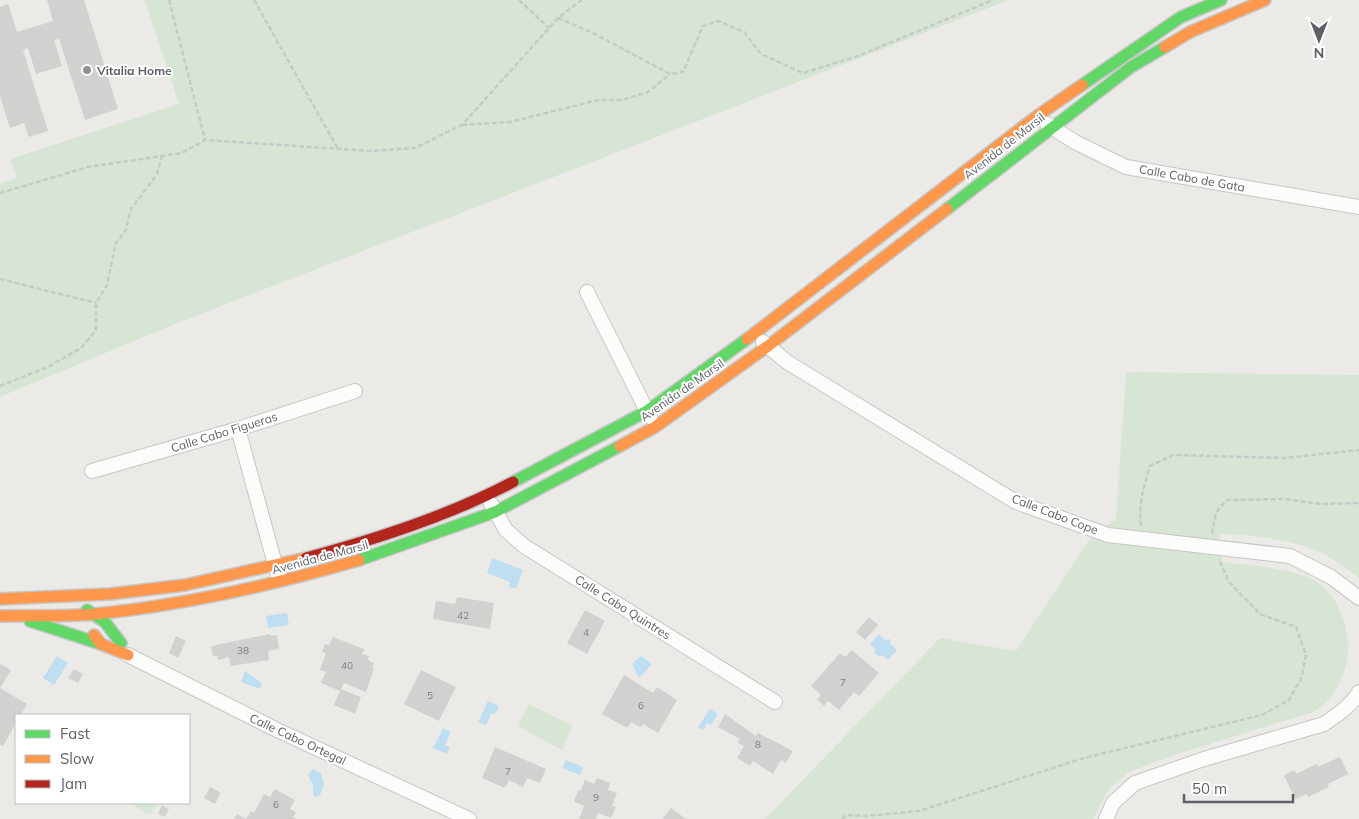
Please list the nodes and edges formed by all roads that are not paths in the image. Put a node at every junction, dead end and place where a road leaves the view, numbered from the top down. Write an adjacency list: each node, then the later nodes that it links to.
1 (1220, 0): 3 (street, Avenida de Marsil)
2 (1265, 0): 4 (street, Avenida de Marsil)
3 (1037, 116): 4 (street, Calle Cabo de Gata); 7 (street, Avenida de Marsil)
4 (1051, 127): 5 (street, Calle Cabo de Gata); 8 (street, Avenida de Marsil)
5 (1359, 207)
6 (587, 292): 10 (street)
7 (754, 334): 8 (street, Calle Cabo Cope); 10 (street, Avenida de Marsil)
8 (768, 346): 11 (street, Avenida de Marsil); 20 (street, Calle Cabo Cope)
9 (355, 391): 12 (street, Calle Cabo Figueras)
10 (648, 411): 11 (street); 14 (street, Avenida de Marsil)
11 (655, 427): 15 (street, Avenida de Marsil)
12 (238, 429): 13 (street, Calle Cabo Figueras); 16 (street)
13 (92, 471)
14 (488, 496): 15 (street, Calle Cabo Quintres); 16 (street, Avenida de Marsil)
15 (495, 512): 17 (street, Avenida de Marsil); 29 (street, Calle Cabo Quintres)
16 (276, 566): 17 (street); 18 (street, Avenida de Marsil)
17 (280, 583): 22 (street, Avenida de Marsil)
18 (110, 594): 19 (street, Avenida de Marsil); 23 (street)
19 (63, 598): 21 (street, Avenida de Marsil); 23 (street)
20 (1359, 598)
21 (0, 600)
22 (134, 608): 23 (street, Avenida de Marsil); 27 (street)
23 (94, 614): 25 (street, Avenida de Marsil); 26 (street); 27 (street)
24 (0, 616): 25 (street, Avenida de Marsil)
25 (14, 616): 26 (street)
26 (101, 644): 27 (street)
27 (124, 649): 30 (street, Calle Cabo Ortegal)
28 (1359, 692): 31 (street)
29 (775, 702)
30 (469, 819)
31 (1106, 819)

